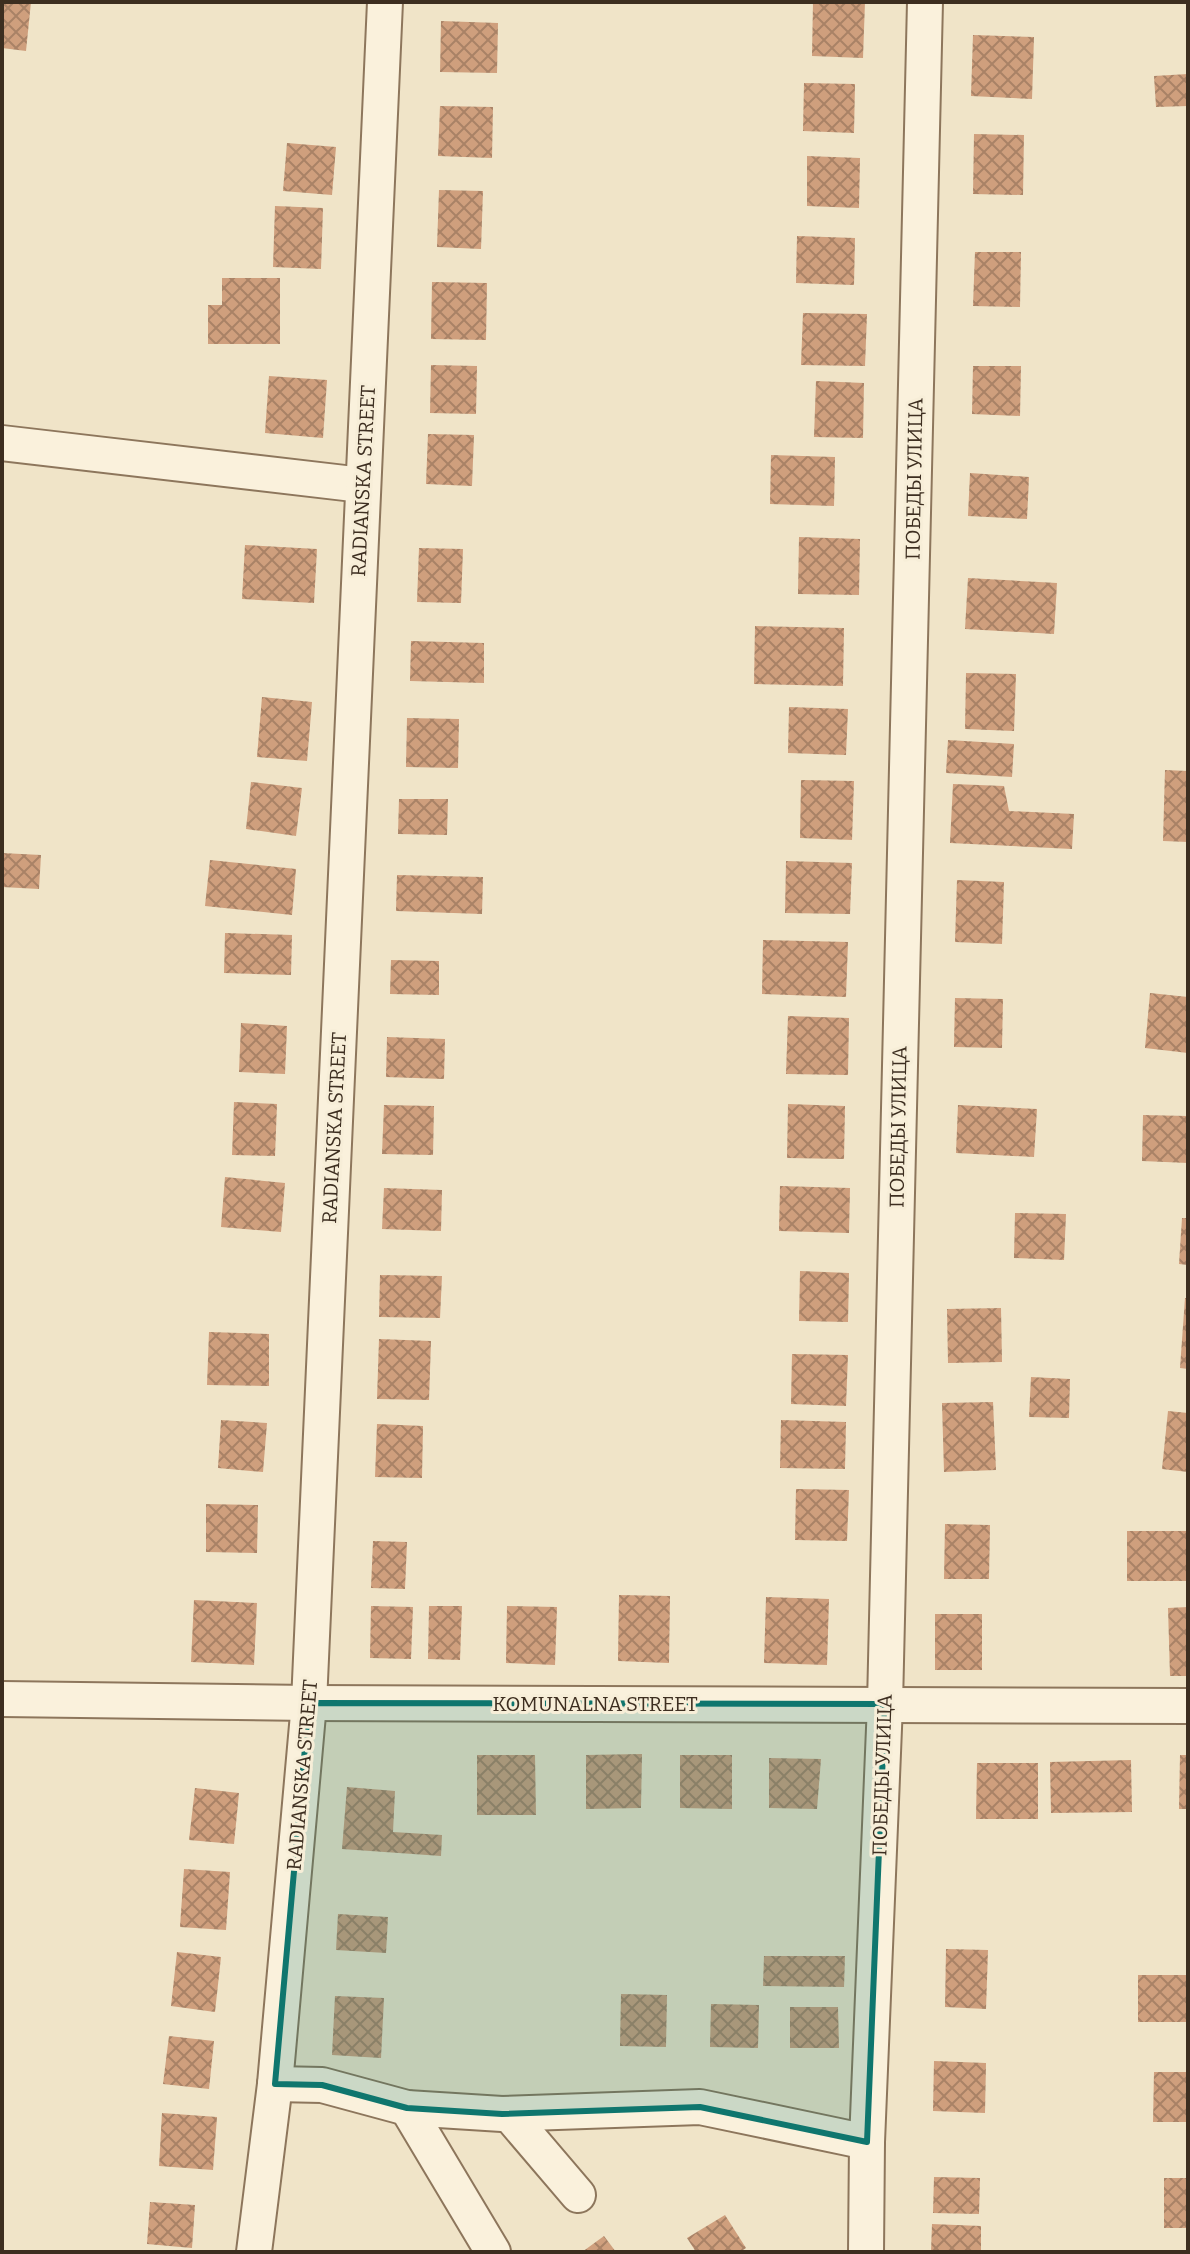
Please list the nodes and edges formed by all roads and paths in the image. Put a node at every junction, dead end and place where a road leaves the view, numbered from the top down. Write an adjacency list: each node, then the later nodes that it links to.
1 (385, 2): 4 (street, RADIANSKA STREET)
2 (925, 2): 7 (street, ПОБЕДЫ УЛИЦА)
3 (2, 443): 4 (street)
4 (362, 485): 6 (street, RADIANSKA STREET)
5 (2, 1699): 6 (street, KOMUNALNA STREET)
6 (309, 1703): 7 (street, KOMUNALNA STREET); 9 (street, RADIANSKA STREET)
7 (885, 1704): 8 (street, KOMUNALNA STREET); 12 (street, ПОБЕДЫ УЛИЦА)
8 (1188, 1706)
9 (275, 2084): 10 (street); 14 (street, RADIANSKA STREET)
10 (407, 2108): 11 (street); 15 (street)
11 (509, 2114): 12 (street); 13 (street)
12 (867, 2142): 16 (street, ПОБЕДЫ УЛИЦА)
13 (578, 2195)
14 (254, 2252)
15 (493, 2252)
16 (866, 2252)

